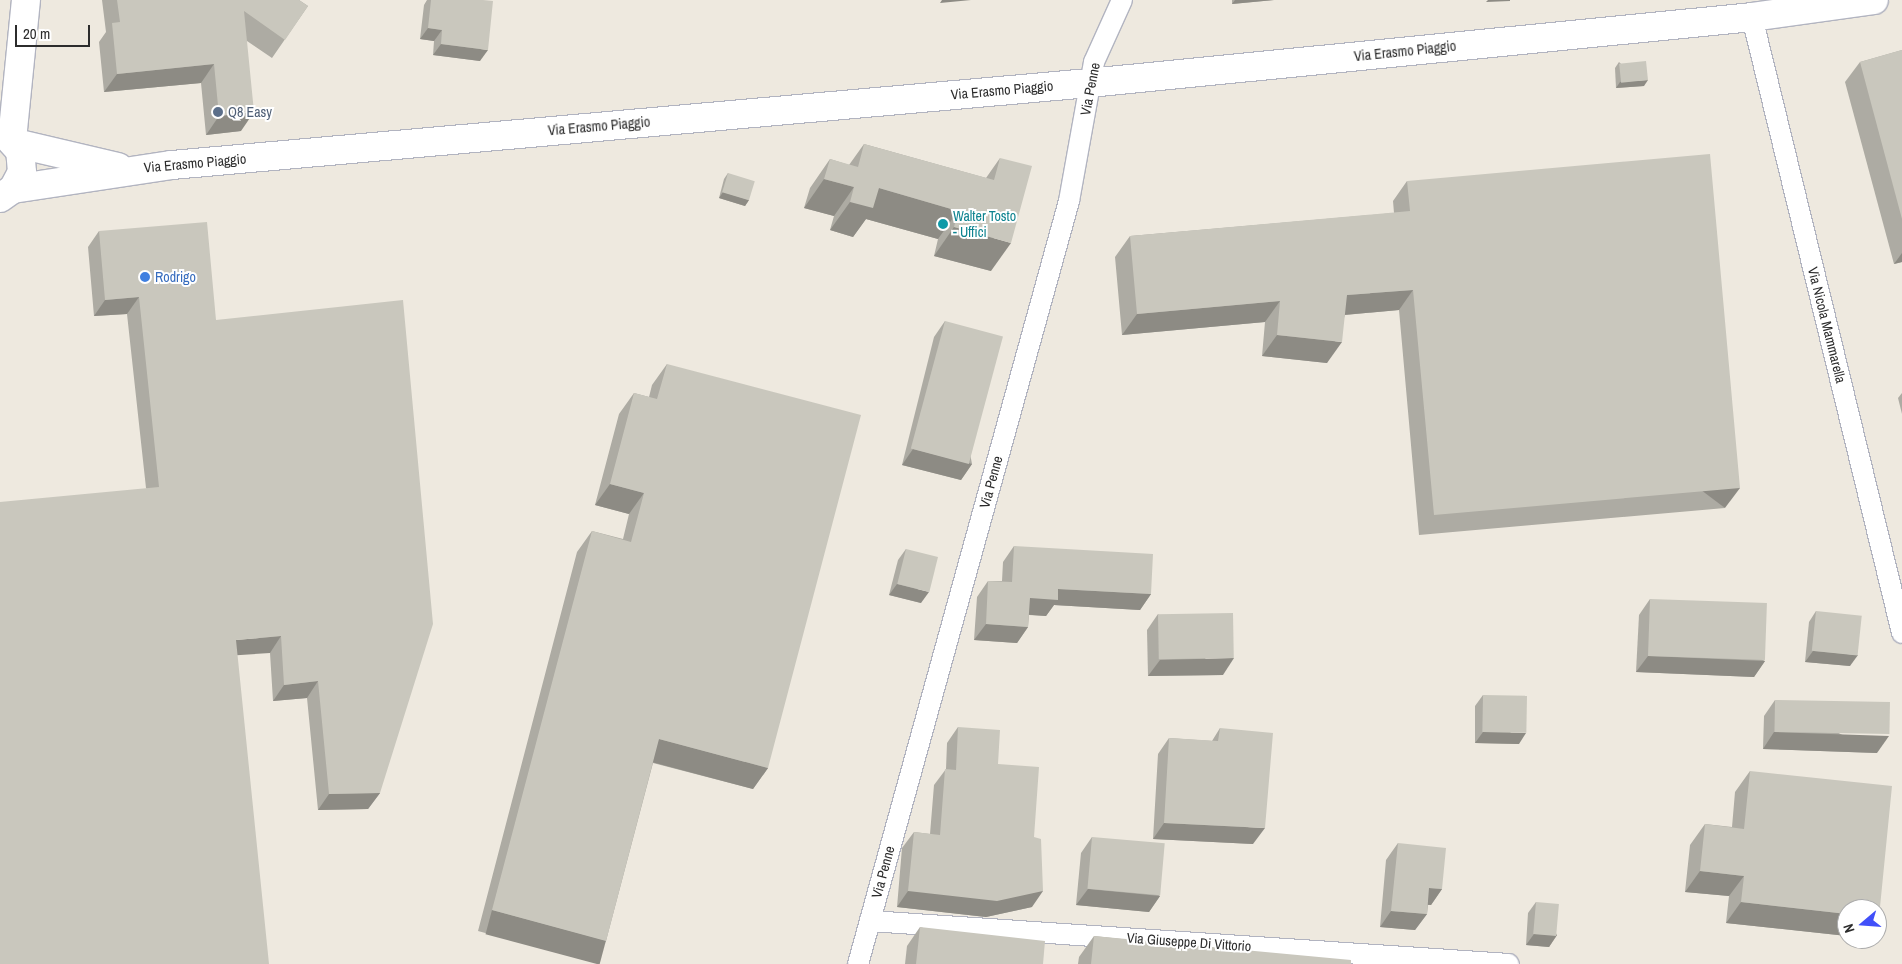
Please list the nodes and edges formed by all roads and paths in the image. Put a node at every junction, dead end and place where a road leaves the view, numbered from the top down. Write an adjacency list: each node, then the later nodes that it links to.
1 (1122, 0): 6 (street, Via Penne)
2 (1874, 0): 4 (street, Via Erasmo Piaggio)
3 (25, 10): 5 (street); 7 (street)
4 (1752, 17): 6 (street, Via Erasmo Piaggio); 10 (street, Via Nicola Mammarella)
5 (0, 69)
6 (1089, 83): 8 (street, Via Erasmo Piaggio); 11 (street, Via Penne)
7 (9, 138): 8 (street, Via Erasmo Piaggio); 9 (street)
8 (129, 169): 9 (street, Via Erasmo Piaggio)
9 (6, 194)
10 (1902, 633)
11 (870, 921): 12 (street, Via Penne); 13 (street, Via Giuseppe Di Vittorio)
12 (858, 964)
13 (1509, 964)

